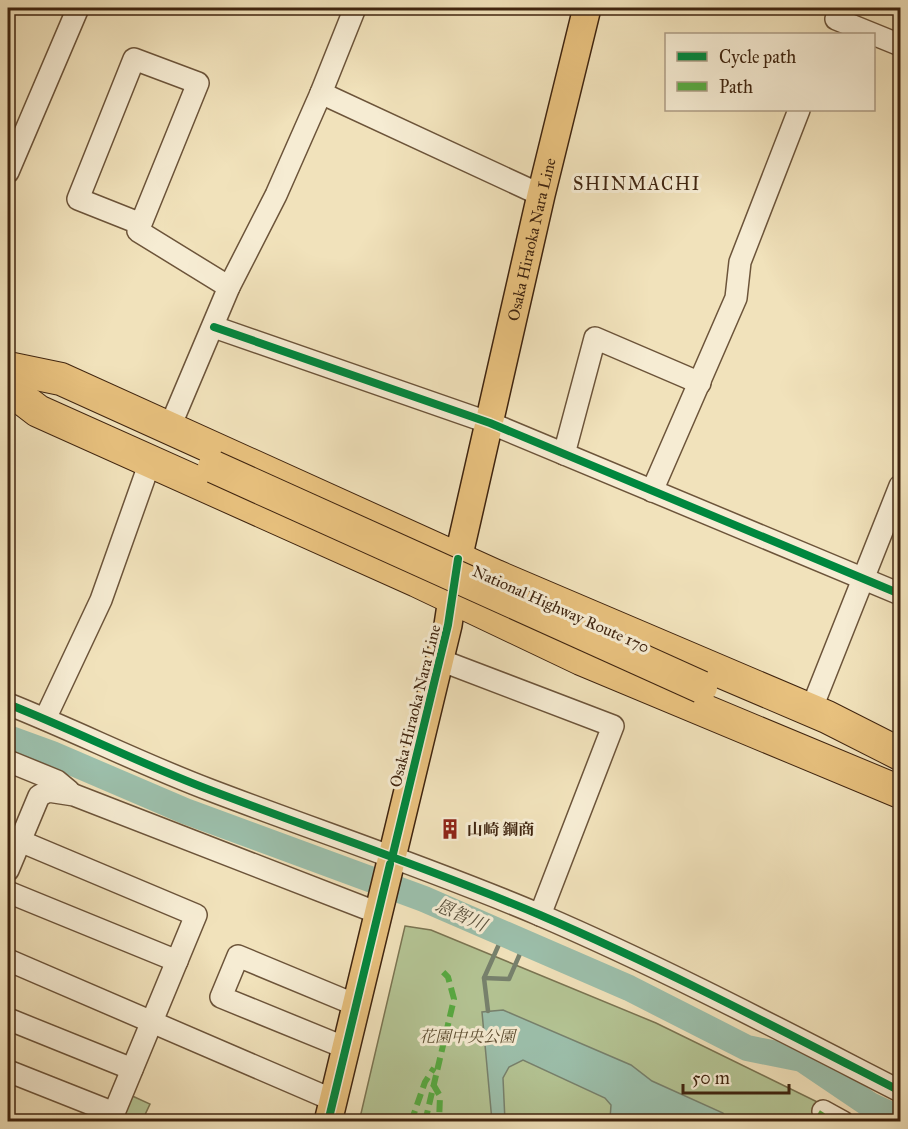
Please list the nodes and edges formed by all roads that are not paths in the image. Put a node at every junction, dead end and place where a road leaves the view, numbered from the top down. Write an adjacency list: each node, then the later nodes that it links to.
1 (78, 8): 10 (street)
2 (355, 8): 8 (street)
3 (587, 8): 11 (main road, Osaka Hiraoka Nara Line)
4 (835, 20): 5 (street)
5 (869, 33)
6 (875, 35): 7 (street)
7 (900, 45)
8 (321, 93): 11 (street); 13 (street)
9 (799, 111): 17 (street)
10 (8, 172)
11 (541, 195): 19 (main road, Osaka Hiraoka Nara Line)
12 (141, 224): 12 (street); 13 (street)
13 (229, 287): 14 (street)
14 (214, 327): 19 (street); 20 (street)
15 (8, 368): 20 (highway)
16 (8, 376): 35 (highway, National Highway Route 170, bridge)
17 (700, 383): 21 (street); 24 (street)
18 (8, 388): 22 (highway)
19 (490, 423): 21 (street); 25 (main road, Osaka Hiraoka Nara Line)
20 (169, 429): 25 (highway)
21 (564, 454): 24 (street)
22 (150, 462): 28 (highway); 32 (street)
23 (900, 486): 26 (street)
24 (652, 490): 26 (street)
25 (458, 559): 28 (main road, Osaka Hiraoka Nara Line); 31 (highway)
26 (864, 578): 27 (street); 31 (street)
27 (900, 594)
28 (454, 598): 29 (main road, Osaka Hiraoka Nara Line); 36 (highway)
29 (440, 660): 39 (main road, Osaka Hiraoka Nara Line); 43 (street)
30 (8, 704): 32 (street)
31 (811, 710): 33 (highway)
32 (45, 719): 39 (street)
33 (900, 754)
34 (8, 761): 37 (street)
35 (900, 776)
36 (900, 792)
37 (74, 795): 38 (street); 42 (street)
38 (20, 841): 40 (street); 45 (street)
39 (391, 861): 42 (main road, Osaka Hiraoka Nara Line); 43 (street)
40 (8, 870)
41 (8, 892): 45 (street)
42 (380, 908): 46 (main road, Osaka Hiraoka Nara Line)
43 (540, 915): 52 (street)
44 (8, 960): 48 (street)
45 (177, 961): 48 (street)
46 (356, 1005): 49 (main road, Osaka Hiraoka Nara Line); 49 (street)
47 (8, 1018): 50 (street)
48 (152, 1022): 50 (street); 53 (street)
49 (346, 1048): 53 (main road, Osaka Hiraoka Nara Line)
50 (132, 1068): 51 (street)
51 (8, 1071)
52 (900, 1091)
53 (331, 1111)
54 (823, 1111): 55 (street)
55 (843, 1122)

